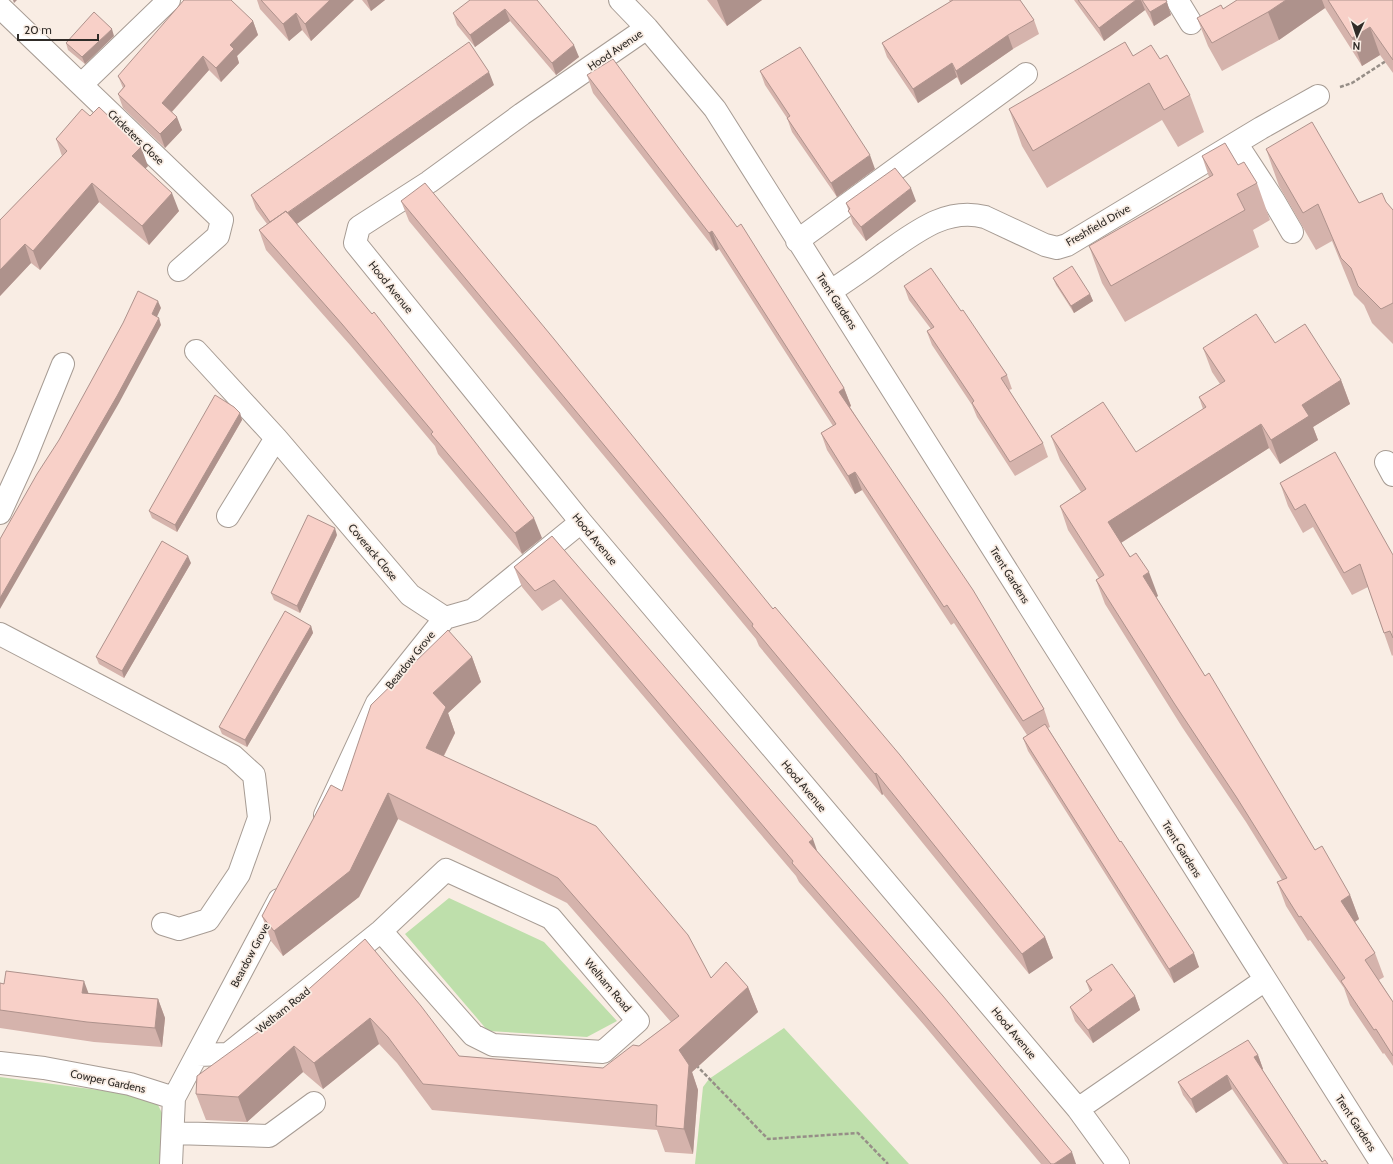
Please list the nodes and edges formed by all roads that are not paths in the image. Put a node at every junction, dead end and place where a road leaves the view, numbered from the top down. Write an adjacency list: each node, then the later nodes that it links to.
1 (169, 0): 8 (street)
2 (620, 0): 6 (street, Trent Gardens)
3 (1177, 0): 5 (street)
4 (0, 7): 8 (street, Cricketers Close)
5 (1191, 23)
6 (647, 28): 12 (street, Trent Gardens); 20 (street, Hood Avenue)
7 (1026, 74): 12 (street)
8 (82, 84): 13 (street, Cricketers Close)
9 (1318, 96): 10 (street, Freshfield Drive)
10 (1236, 143): 11 (street); 14 (street, Freshfield Drive)
11 (1292, 232)
12 (797, 241): 14 (street, Trent Gardens)
13 (179, 270)
14 (831, 292): 27 (street, Trent Gardens)
15 (196, 351): 17 (street, Coverack Close)
16 (63, 364): 18 (street)
17 (276, 438): 19 (street); 21 (street, Coverack Close)
18 (0, 513)
19 (228, 516)
20 (580, 522): 21 (street); 32 (street, Hood Avenue)
21 (441, 623): 23 (street, Beardow Grove)
22 (0, 634): 25 (street)
23 (317, 830)
24 (290, 879): 28 (street, Beardow Grove)
25 (163, 924)
26 (381, 931): 26 (street, Welham Road); 28 (street, Welham Road)
27 (1264, 980): 32 (street); 36 (street, Trent Gardens)
28 (197, 1055): 30 (street, Beardow Grove)
29 (0, 1063): 30 (street, Cowper Gardens)
30 (174, 1098): 33 (street)
31 (314, 1103): 33 (street)
32 (1078, 1109): 35 (street, Hood Avenue)
33 (173, 1132): 34 (street)
34 (171, 1164)
35 (1118, 1164)
36 (1382, 1164)

